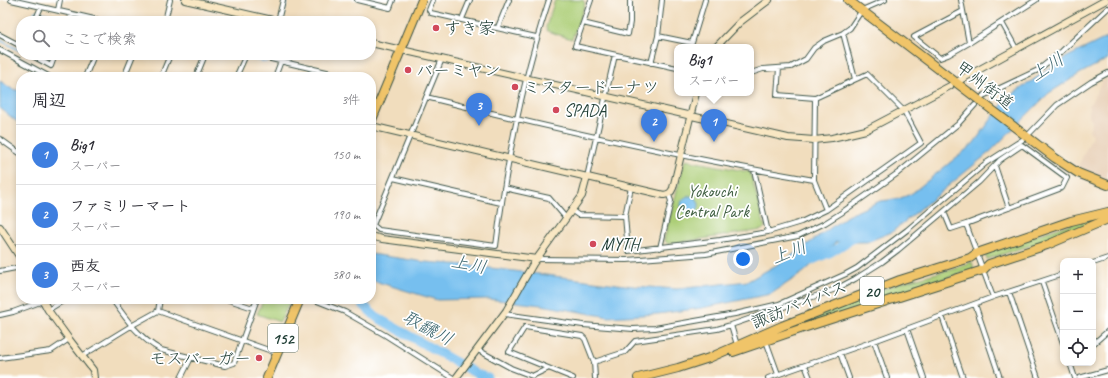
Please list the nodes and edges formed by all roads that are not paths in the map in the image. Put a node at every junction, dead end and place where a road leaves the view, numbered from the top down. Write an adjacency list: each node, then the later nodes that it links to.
1 (11, 0): 23 (street)
2 (60, 0): 25 (street)
3 (170, 0): 31 (street)
4 (185, 0): 32 (street)
5 (283, 0): 33 (street)
6 (359, 0): 7 (street)
7 (393, 0)
8 (422, 0): 47 (highway)
9 (433, 0): 34 (street)
10 (470, 0): 34 (street)
11 (509, 0): 37 (street)
12 (549, 0): 41 (street)
13 (591, 0): 35 (street)
14 (630, 0): 35 (street)
15 (662, 0): 40 (street)
16 (704, 0): 40 (street)
17 (769, 0): 45 (street)
18 (848, 0): 26 (highway, 甲州街道)
19 (885, 0): 26 (street)
20 (961, 0): 27 (street)
21 (1036, 0): 36 (street)
22 (1106, 0): 48 (street)
23 (41, 7): 25 (street); 29 (street)
24 (1108, 8): 82 (street)
25 (58, 10): 28 (street)
26 (862, 10): 38 (street); 91 (highway, 甲州街道)
27 (963, 11): 43 (street); 43 (street)
28 (72, 14): 30 (street)
29 (37, 16)
30 (81, 16)
31 (166, 16)
32 (256, 16)
33 (279, 16)
34 (462, 19): 37 (street)
35 (583, 23): 49 (street)
36 (1002, 23): 43 (street); 48 (street)
37 (498, 27): 41 (street)
38 (844, 33): 64 (street); 77 (street)
39 (0, 35): 42 (street)
40 (658, 36): 61 (street)
41 (536, 37): 76 (street)
42 (16, 43)
43 (969, 43)
44 (376, 44): 47 (street)
45 (719, 44)
46 (0, 50): 50 (street)
47 (401, 50): 51 (street); 86 (highway)
48 (1017, 50): 78 (street)
49 (615, 55): 61 (street); 80 (street)
50 (16, 59)
51 (442, 59): 76 (street); 83 (street)
52 (19, 60): 65 (street)
53 (40, 60): 54 (street)
54 (54, 60)
55 (92, 60): 66 (street)
56 (131, 60): 67 (street)
57 (168, 60): 68 (street)
58 (204, 60): 69 (street)
59 (244, 60): 70 (street)
60 (281, 61): 63 (street); 71 (street)
61 (651, 63): 62 (street)
62 (674, 67)
63 (312, 68): 72 (street); 73 (street)
64 (779, 68): 74 (street); 84 (street)
65 (41, 72)
66 (87, 72)
67 (126, 72)
68 (163, 72)
69 (198, 72)
70 (238, 72)
71 (277, 72)
72 (310, 72)
73 (328, 72)
74 (754, 72)
75 (1108, 73): 91 (street)
76 (527, 78): 80 (street); 89 (street)
77 (856, 79): 84 (street); 87 (street)
78 (960, 80)
79 (950, 86): 87 (street)
80 (606, 96): 88 (street); 93 (street)
81 (695, 96): 88 (street)
82 (983, 96)
83 (426, 97): 89 (street); 92 (street)
84 (815, 98): 95 (street)
85 (974, 105): 127 (street)
86 (376, 110)
87 (904, 111): 95 (street); 111 (street)
88 (690, 116): 95 (street); 97 (street)
89 (518, 120): 93 (street); 98 (street)
90 (376, 127): 92 (street)
91 (1026, 135): 104 (highway, 甲州街道); 149 (street)
92 (410, 136): 98 (street); 102 (street)
93 (596, 136): 97 (street); 101 (street)
94 (1, 139): 96 (street)
95 (814, 140): 103 (street)
96 (16, 150)
97 (681, 155): 100 (street); 107 (street)
98 (509, 159): 101 (street); 106 (street)
99 (995, 166): 109 (street); 109 (street); 112 (street)
100 (754, 170): 103 (street); 121 (street)
101 (587, 177): 105 (street); 110 (street)
102 (393, 178): 108 (street); 115 (street)
103 (814, 180): 111 (street)
104 (1108, 185)
105 (631, 187): 107 (street); 114 (street)
106 (504, 188): 108 (street); 116 (street)
107 (669, 194): 123 (street)
108 (501, 203): 120 (street)
109 (1009, 208): 118 (street)
110 (571, 210): 114 (street); 116 (street)
111 (826, 210): 121 (street)
112 (944, 212): 118 (street); 152 (street)
113 (1108, 212): 125 (highway, 諏訪バイパス / 20)
114 (624, 216): 123 (street)
115 (376, 218)
116 (566, 218): 127 (street)
117 (1108, 219): 130 (highway, 諏訪バイパス / 20)
118 (966, 224): 125 (street)
119 (0, 227): 124 (street)
120 (376, 228)
121 (768, 232): 123 (street)
122 (376, 237): 127 (street)
123 (660, 248)
124 (16, 251)
125 (977, 253): 130 (street); 162 (highway, 諏訪バイパス / 20)
126 (1108, 258): 128 (street)
127 (535, 261): 149 (street)
128 (1096, 262)
129 (16, 268): 131 (street)
130 (983, 270): 135 (street); 159 (highway, 諏訪バイパス / 20)
131 (0, 271)
132 (1060, 275): 133 (street)
133 (1042, 282): 134 (street); 156 (street)
134 (1009, 292): 135 (street); 190 (street)
135 (993, 297): 145 (street)
136 (33, 304): 150 (street)
137 (45, 304): 147 (street)
138 (58, 304): 147 (street)
139 (116, 304): 153 (street)
140 (159, 304): 148 (street)
141 (241, 304): 146 (street)
142 (255, 304): 146 (street)
143 (298, 304): 164 (highway, 152)
144 (325, 304): 178 (street)
145 (975, 304): 151 (street); 189 (street)
146 (253, 308): 158 (street)
147 (48, 310): 157 (street)
148 (158, 311): 153 (street); 158 (street)
149 (504, 312): 163 (street)
150 (0, 315)
151 (942, 316): 154 (street); 188 (street)
152 (731, 325): 162 (street); 169 (street)
153 (131, 326): 166 (street); 168 (street)
154 (907, 329): 160 (street); 187 (street)
155 (1108, 331): 161 (street)
156 (1060, 333)
157 (68, 339): 166 (street); 167 (street)
158 (241, 341): 164 (street); 168 (street)
159 (766, 341): 174 (street); 182 (highway, 諏訪バイパス / 20)
160 (874, 341): 165 (street); 186 (street)
161 (1096, 341)
162 (737, 345): 181 (highway, 諏訪バイパス / 20)
163 (477, 351): 172 (street); 178 (street)
164 (277, 353): 177 (highway, 152)
165 (840, 353): 170 (street); 185 (street)
166 (82, 356): 175 (street)
167 (0, 358)
168 (191, 358): 176 (street)
169 (594, 362): 172 (street); 180 (street)
170 (805, 365): 174 (street); 184 (street)
171 (1072, 366): 191 (street)
172 (548, 369): 179 (street)
173 (1108, 370): 192 (street)
174 (778, 374): 183 (street)
175 (94, 378)
176 (181, 378)
177 (267, 378)
178 (455, 378)
179 (573, 378)
180 (595, 378)
181 (638, 378)
182 (651, 378)
183 (768, 378)
184 (810, 378)
185 (849, 378)
186 (887, 378)
187 (924, 378)
188 (963, 378)
189 (1000, 378)
190 (1038, 378)
191 (1075, 378)
192 (1080, 378)

